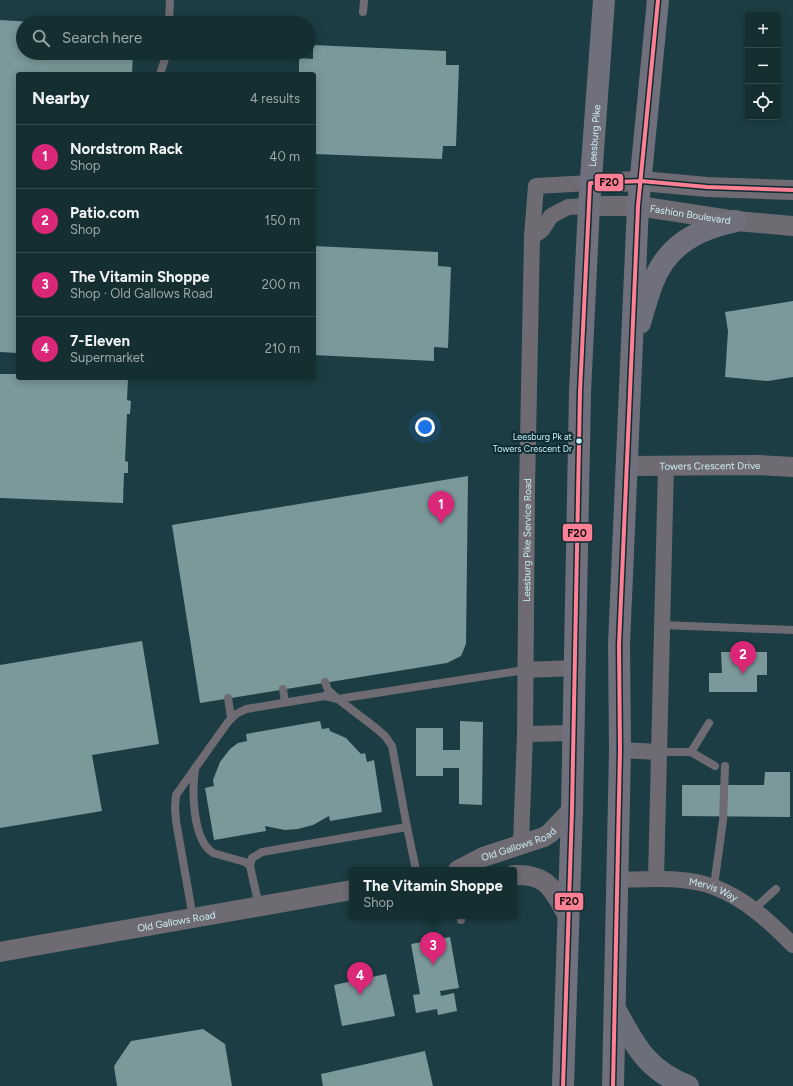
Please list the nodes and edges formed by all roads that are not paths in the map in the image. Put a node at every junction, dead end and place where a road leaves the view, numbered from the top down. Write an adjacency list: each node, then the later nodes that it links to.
1 (170, 0): 6 (lane)
2 (364, 0): 5 (lane)
3 (604, 0): 10 (highway, Leesburg Pike)
4 (658, 0): 9 (highway)
5 (363, 12)
6 (169, 16)
7 (165, 60): 8 (lane)
8 (161, 72)
9 (641, 181): 10 (street); 11 (street); 13 (highway)
10 (590, 183): 12 (highway, Leesburg Pike); 16 (street, Leesburg Pike Service Road)
11 (793, 190)
12 (589, 206): 13 (street, Fashion Boulevard); 16 (street); 23 (highway, Leesburg Pike)
13 (638, 206): 14 (street, Fashion Boulevard); 17 (highway)
14 (736, 221): 15 (street, Fashion Boulevard); 17 (highway)
15 (793, 226)
16 (532, 237): 24 (street, Leesburg Pike Service Road)
17 (631, 349): 18 (highway)
18 (626, 466): 19 (street, Towers Crescent Drive); 34 (highway)
19 (666, 466): 20 (street, Towers Crescent Drive); 21 (street)
20 (793, 467)
21 (662, 625): 22 (lane); 35 (street)
22 (793, 630)
23 (575, 668): 24 (street); 32 (highway, Leesburg Pike)
24 (525, 670): 28 (lane); 33 (street, Leesburg Pike Service Road)
25 (325, 682): 28 (lane)
26 (283, 689): 29 (lane)
27 (228, 698): 30 (lane)
28 (338, 699): 29 (lane); 41 (lane)
29 (285, 702): 30 (lane)
30 (231, 718): 39 (lane)
31 (709, 723): 36 (lane)
32 (574, 733): 33 (street); 40 (highway, Leesburg Pike)
33 (525, 734): 42 (street, Leesburg Pike Service Road)
34 (620, 750): 35 (street); 48 (highway)
35 (659, 752): 36 (lane); 47 (street)
36 (691, 752): 37 (lane)
37 (715, 766)
38 (725, 766): 49 (lane)
39 (195, 768): 43 (lane); 55 (lane)
40 (572, 810): 42 (street, Old Gallows Road); 54 (highway, Leesburg Pike)
41 (407, 827): 43 (lane); 44 (lane)
42 (522, 843): 45 (street, Old Gallows Road)
43 (250, 866): 52 (lane)
44 (415, 867)
45 (464, 867)
46 (517, 875): 54 (street)
47 (656, 878): 48 (street, Mervis Way); 49 (street, Mervis Way)
48 (616, 880): 58 (highway)
49 (714, 886): 53 (street, Mervis Way)
50 (776, 889): 53 (lane)
51 (349, 891): 52 (street, Old Gallows Road)
52 (259, 906): 55 (street, Old Gallows Road)
53 (754, 909): 56 (street, Mervis Way)
54 (568, 916): 59 (highway, Leesburg Pike)
55 (193, 918): 57 (street, Old Gallows Road)
56 (793, 945)
57 (0, 952)
58 (615, 1009): 60 (highway); 61 (highway)
59 (563, 1086)
60 (613, 1086)
61 (688, 1086)

